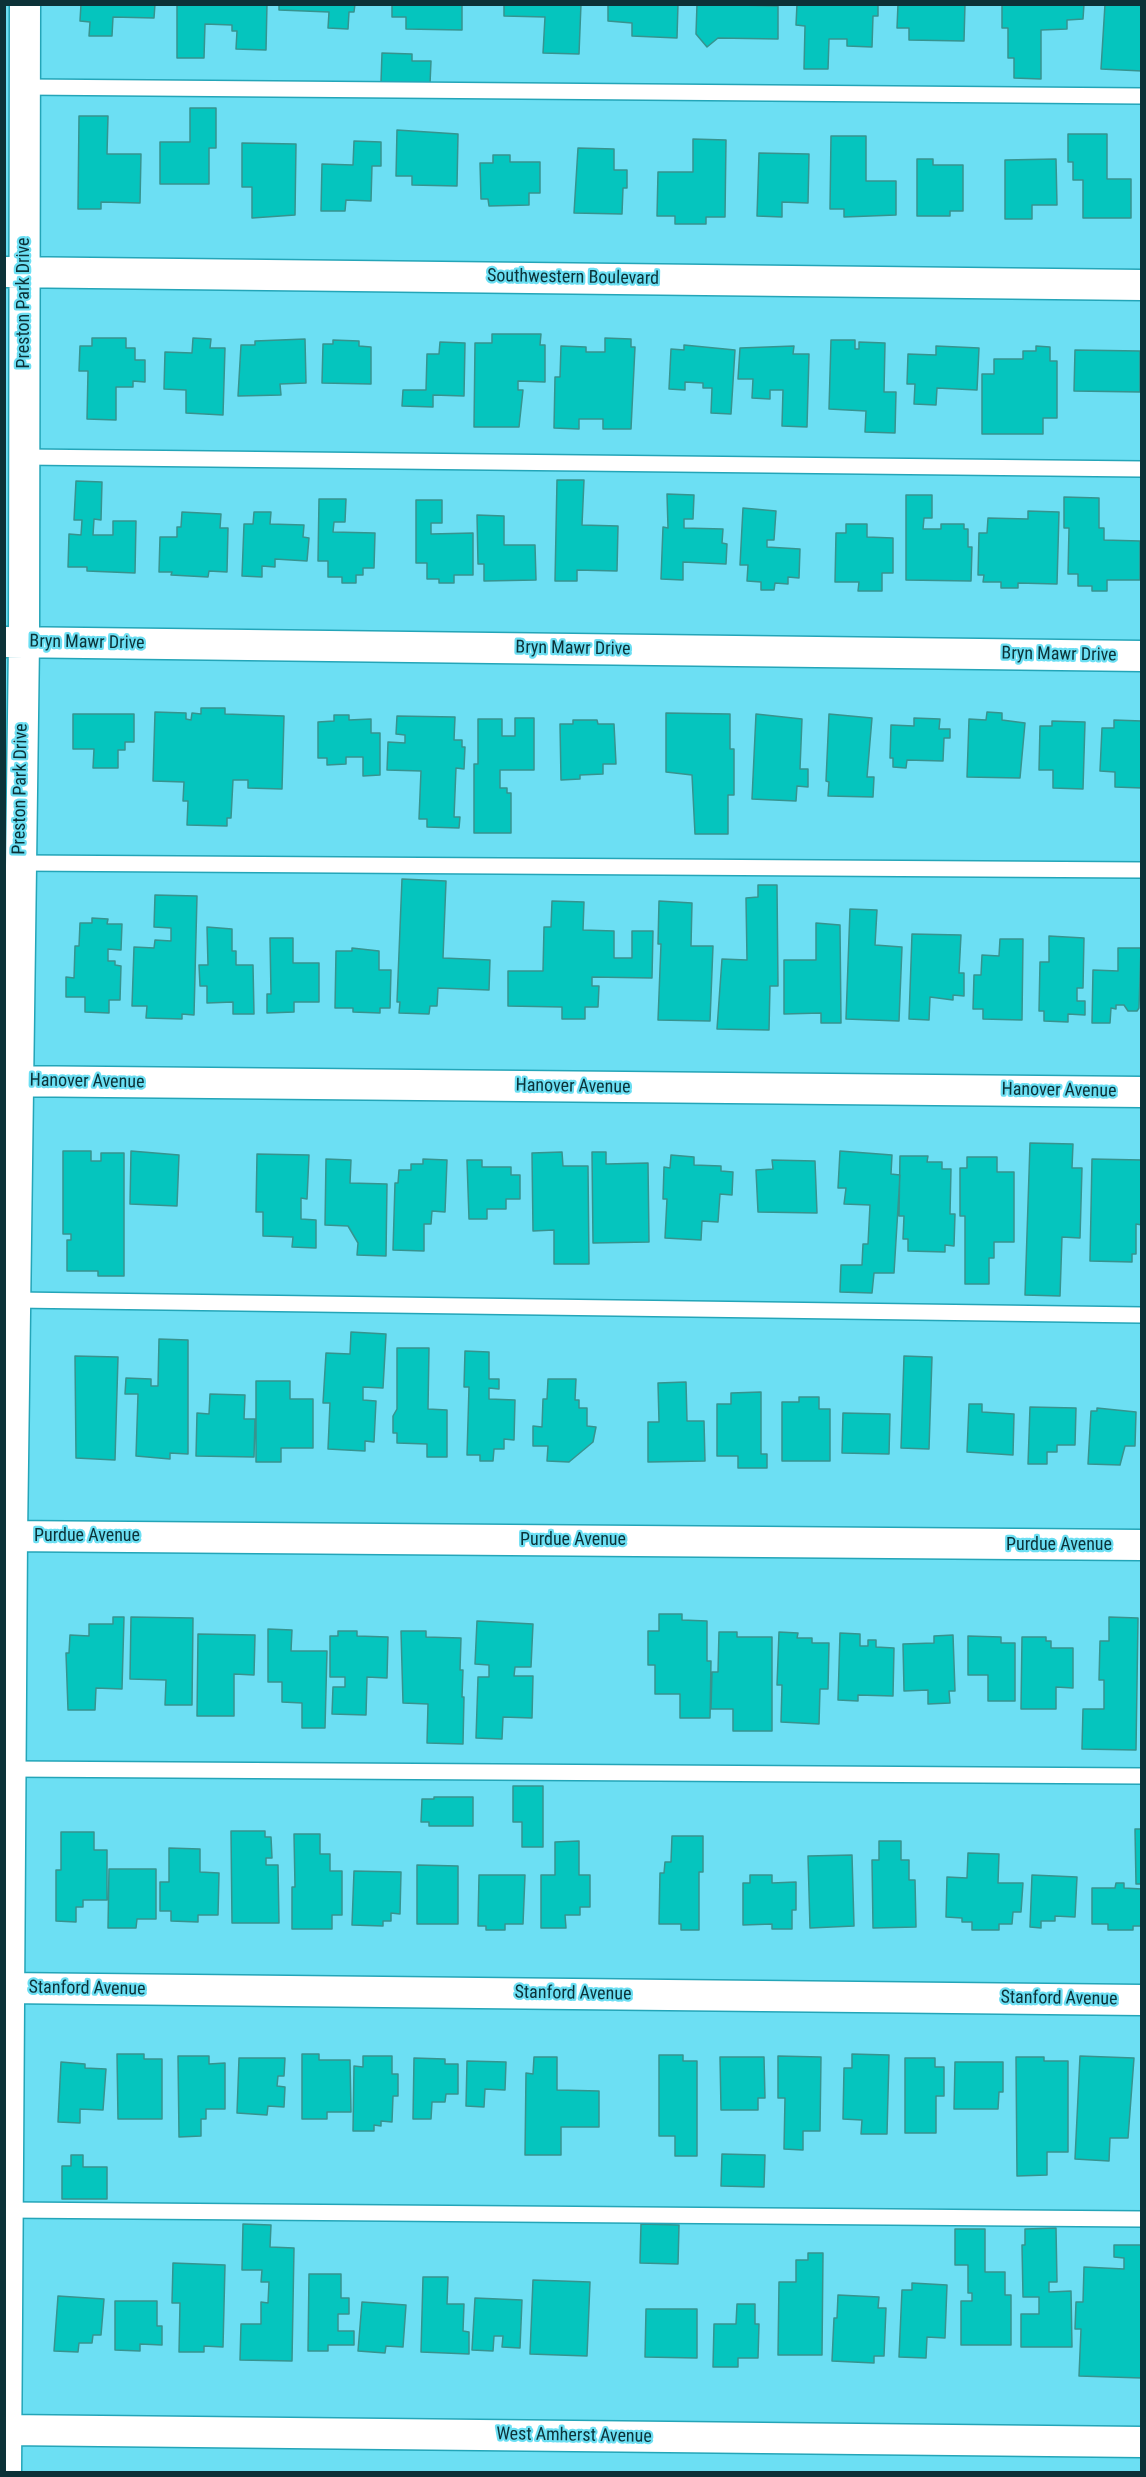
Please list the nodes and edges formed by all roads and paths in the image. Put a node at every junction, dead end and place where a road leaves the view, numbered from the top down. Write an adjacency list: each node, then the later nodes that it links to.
1 (26, 4): 2 (street, Preston Park Drive)
2 (25, 87): 3 (lane); 4 (street, Preston Park Drive)
3 (1142, 96)
4 (14, 272): 5 (street, Southwestern Boulevard); 6 (street, Preston Park Drive)
5 (1142, 285)
6 (24, 457): 7 (lane); 8 (street, Preston Park Drive)
7 (1142, 469)
8 (14, 642): 9 (street, Bryn Mawr Drive); 10 (street, Preston Park Drive)
9 (1142, 656)
10 (20, 863): 11 (lane); 12 (street, Preston Park Drive)
11 (1142, 870)
12 (11, 1082): 13 (street, Hanover Avenue); 14 (street, Preston Park Drive)
13 (1142, 1092)
14 (15, 1300): 15 (lane); 16 (street, Preston Park Drive)
15 (1142, 1315)
16 (8, 1536): 17 (street, Purdue Avenue); 18 (street, Preston Park Drive)
17 (1142, 1545)
18 (11, 1769): 19 (lane); 20 (street, Preston Park Drive)
19 (1142, 1776)
20 (6, 1988): 21 (street, Stanford Avenue); 22 (street, Preston Park Drive)
21 (1142, 2000)
22 (7, 2195): 23 (lane); 24 (street, Preston Park Drive)
23 (1142, 2219)
24 (6, 2413): 25 (street, West Amherst Avenue); 26 (street, Preston Park Drive)
25 (1142, 2442)
26 (6, 2472)

